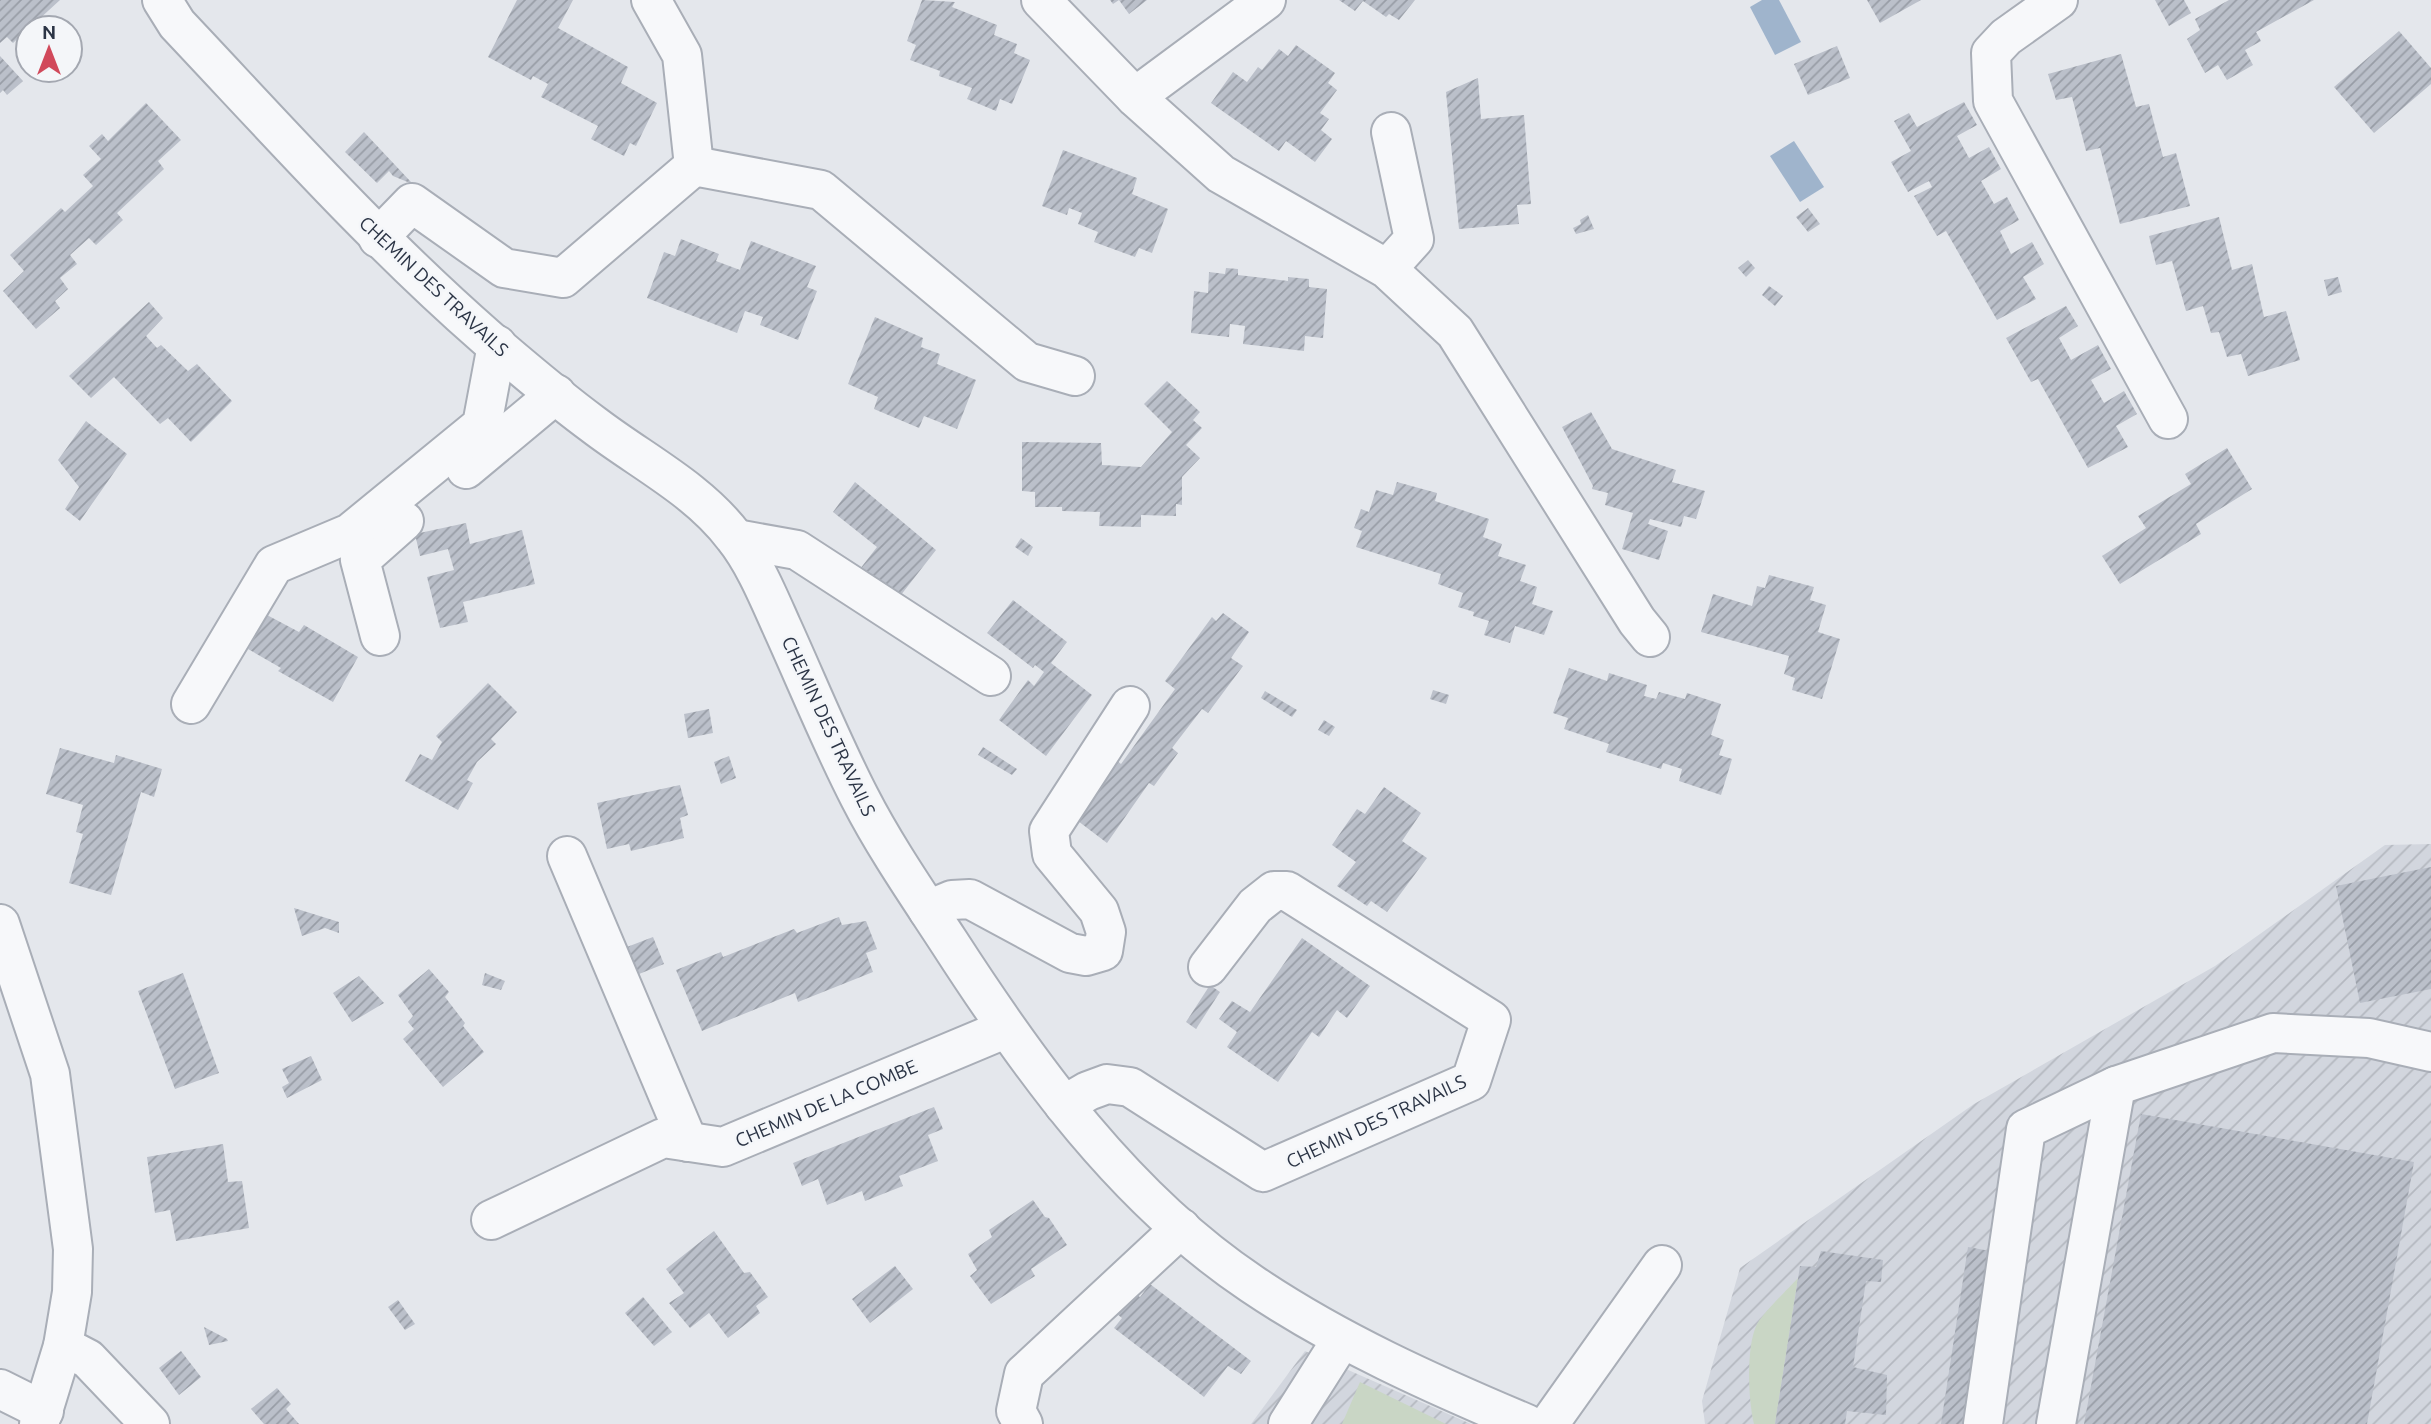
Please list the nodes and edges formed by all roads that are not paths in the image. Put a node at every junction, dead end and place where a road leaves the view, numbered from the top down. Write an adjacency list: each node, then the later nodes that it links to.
1 (651, 0): 8 (street)
2 (1041, 0): 6 (street)
3 (1266, 0): 6 (street)
4 (2058, 0): 14 (street)
5 (169, 4): 9 (street, CHEMIN DES TRAVAILS)
6 (1135, 97): 10 (street)
7 (1391, 132): 10 (street)
8 (694, 166): 9 (street); 12 (street)
9 (379, 239): 11 (street, CHEMIN DES TRAVAILS)
10 (1387, 269): 17 (street)
11 (497, 345): 13 (street, CHEMIN DES TRAVAILS); 19 (street)
12 (1075, 376)
13 (556, 394): 15 (street, CHEMIN DES TRAVAILS); 16 (street)
14 (2168, 419)
15 (736, 539): 18 (street); 22 (street, CHEMIN DES TRAVAILS)
16 (380, 636)
17 (1650, 637)
18 (990, 676)
19 (191, 704)
20 (1130, 706): 22 (street)
21 (567, 856): 29 (street)
22 (928, 910): 25 (street, CHEMIN DES TRAVAILS)
23 (0, 924): 34 (street)
24 (1208, 967): 28 (street, CHEMIN DES TRAVAILS)
25 (1005, 1028): 28 (street, CHEMIN DES TRAVAILS); 29 (street, CHEMIN DE LA COMBE)
26 (2431, 1052): 27 (street)
27 (2116, 1086): 42 (street); 43 (street)
28 (1063, 1105): 31 (street, CHEMIN DES TRAVAILS)
29 (688, 1142): 30 (street, CHEMIN DE LA COMBE)
30 (491, 1220)
31 (1181, 1228): 33 (street, CHEMIN DES TRAVAILS); 39 (street)
32 (1662, 1265): 41 (street)
33 (1342, 1339): 37 (street, CHEMIN DES TRAVAILS); 40 (street)
34 (62, 1346): 36 (street); 38 (street)
35 (0, 1389): 36 (street)
36 (41, 1418)
37 (1506, 1420)
38 (150, 1424)
39 (1023, 1424)
40 (1288, 1424)
41 (1549, 1424)
42 (1983, 1424)
43 (2056, 1424)

